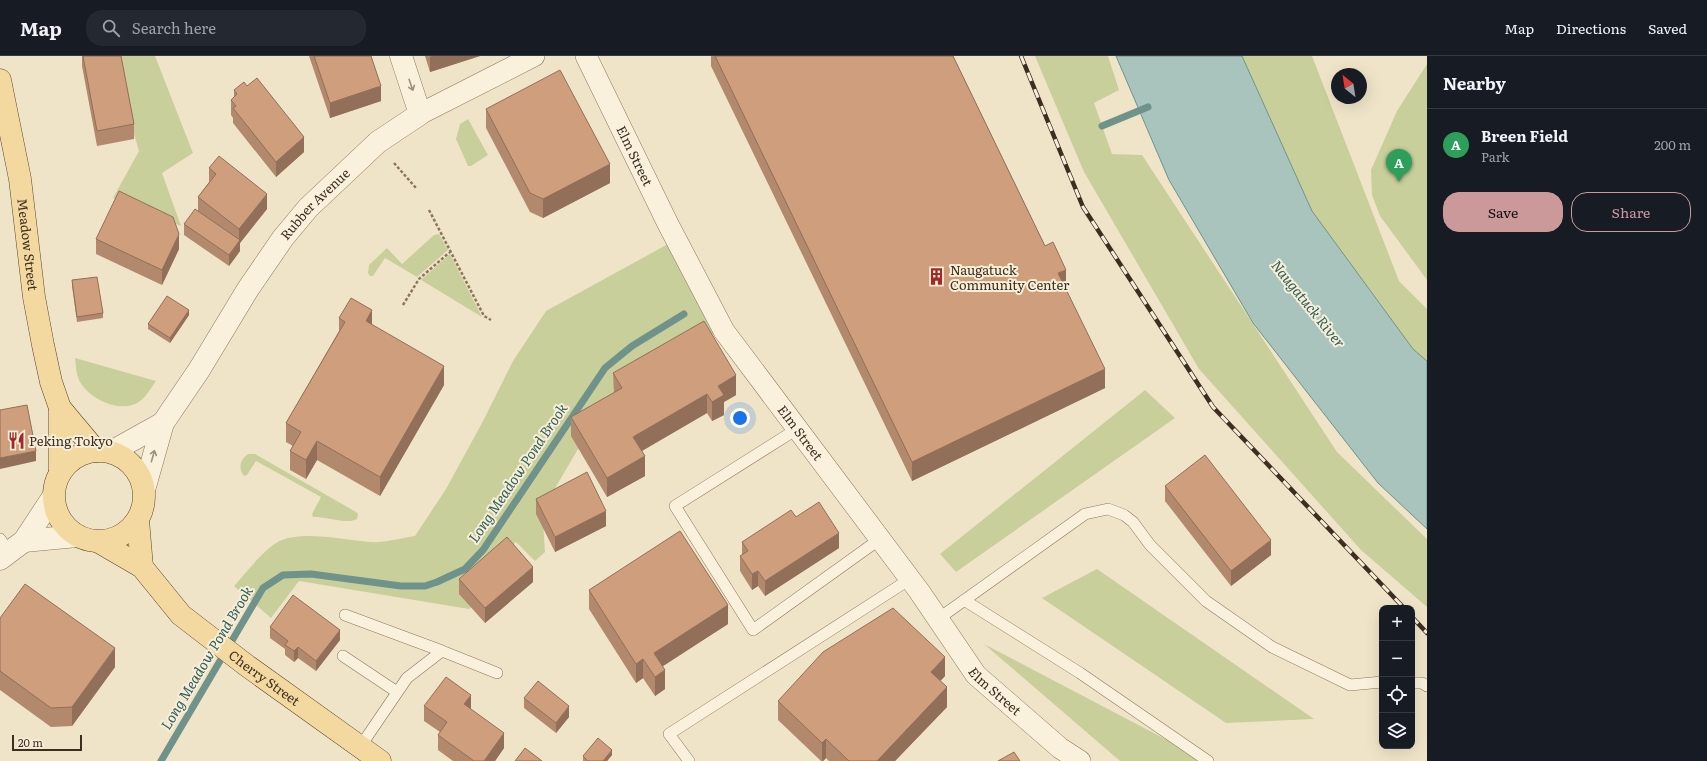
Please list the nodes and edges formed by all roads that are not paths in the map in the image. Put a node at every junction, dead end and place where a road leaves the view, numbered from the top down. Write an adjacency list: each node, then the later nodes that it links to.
1 (401, 56): 5 (street, one-way to 5)
2 (534, 56): 5 (street, Rubber Avenue)
3 (586, 56): 8 (street, Elm Street)
4 (0, 80): 6 (main road, Meadow Street)
5 (420, 114): 7 (street, Rubber Avenue)
6 (60, 408): 9 (main road, Meadow Street); 10 (main road, Meadow Street)
7 (163, 423): 9 (street, Rubber Avenue); 11 (street, Rubber Avenue, one-way to 7)
8 (797, 429): 15 (street, Elm Street); 15 (lane)
9 (104, 451): 10 (main road); 11 (main road)
10 (60, 473): 12 (main road)
11 (144, 490): 13 (main road)
12 (53, 497): 14 (main road); 17 (street)
13 (138, 520): 16 (main road); 18 (main road)
14 (77, 536): 16 (main road); 17 (street)
15 (880, 539): 19 (street, Elm Street)
16 (99, 542): 18 (main road, Cherry Street)
17 (8, 548)
18 (142, 567): 30 (main road, Cherry Street)
19 (910, 579): 22 (street, Elm Street); 32 (lane)
20 (964, 600): 22 (lane); 26 (lane); 34 (lane)
21 (346, 615): 23 (lane)
22 (938, 620): 33 (street, Elm Street)
23 (442, 651): 25 (lane); 29 (lane)
24 (343, 656): 29 (lane)
25 (496, 672)
26 (1379, 682)
27 (1415, 683): 28 (lane)
28 (1427, 686)
29 (397, 692): 30 (lane)
30 (360, 747): 31 (main road, Cherry Street)
31 (380, 761)
32 (689, 761)
33 (1080, 761)
34 (1208, 761)

